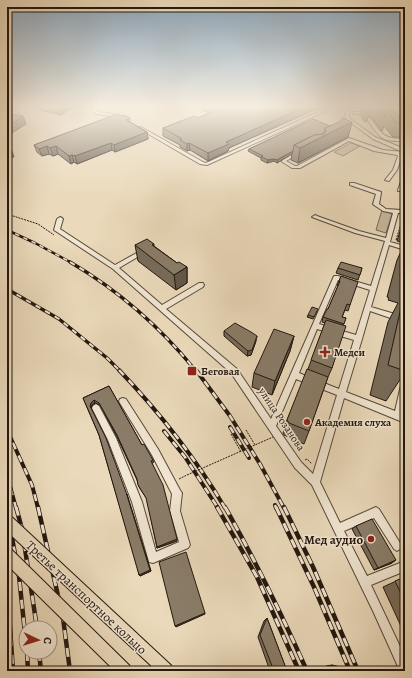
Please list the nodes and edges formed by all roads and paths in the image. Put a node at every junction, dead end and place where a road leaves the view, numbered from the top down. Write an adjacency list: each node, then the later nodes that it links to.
1 (158, 138): 2 (street)
2 (266, 138)
3 (374, 138): 6 (street)
4 (383, 138): 5 (street)
5 (405, 140)
6 (389, 144): 8 (street); 11 (street)
7 (322, 148): 10 (street)
8 (379, 149)
9 (303, 150): 10 (street)
10 (328, 151): 12 (street)
11 (405, 152): 12 (street)
12 (398, 154): 14 (street)
13 (405, 178): 16 (street)
14 (387, 180)
15 (352, 184): 18 (street)
16 (402, 187)
17 (405, 204): 18 (street)
18 (396, 212): 24 (street)
19 (404, 212): 25 (path)
20 (7, 214): 23 (path)
21 (315, 216): 24 (street)
22 (60, 219): 28 (street, улица Розанова)
23 (55, 236)
24 (388, 241): 26 (street); 30 (street)
25 (396, 241)
26 (405, 248)
27 (147, 249): 28 (street)
28 (115, 268): 31 (street, улица Розанова)
29 (201, 285): 31 (street)
30 (373, 289): 32 (street); 34 (street)
31 (162, 308): 43 (street, улица Розанова)
32 (368, 308): 33 (street); 35 (street)
33 (405, 320)
34 (316, 326): 35 (street); 36 (street)
35 (358, 338): 38 (street)
36 (295, 376): 38 (street); 43 (street)
37 (405, 385): 41 (street)
38 (341, 395): 41 (street); 48 (street)
39 (123, 401): 40 (street)
40 (96, 408)
41 (402, 418)
42 (246, 430): 45 (path)
43 (273, 432): 45 (path, bridge); 48 (street, улица Розанова)
44 (231, 434): 46 (path)
45 (254, 445): 46 (path, bridge)
46 (241, 452): 47 (path, bridge)
47 (177, 480)
48 (315, 482): 50 (street, улица Розанова)
49 (7, 522): 57 (main road, Третье транспортное кольцо, bridge)
50 (339, 528): 51 (street); 54 (street, улица Розанова)
51 (397, 546)
52 (7, 555): 56 (main road, Третье транспортное кольцо, bridge)
53 (405, 566): 54 (street)
54 (365, 582): 55 (street, улица Розанова)
55 (405, 670)
56 (125, 671)
57 (167, 671)

